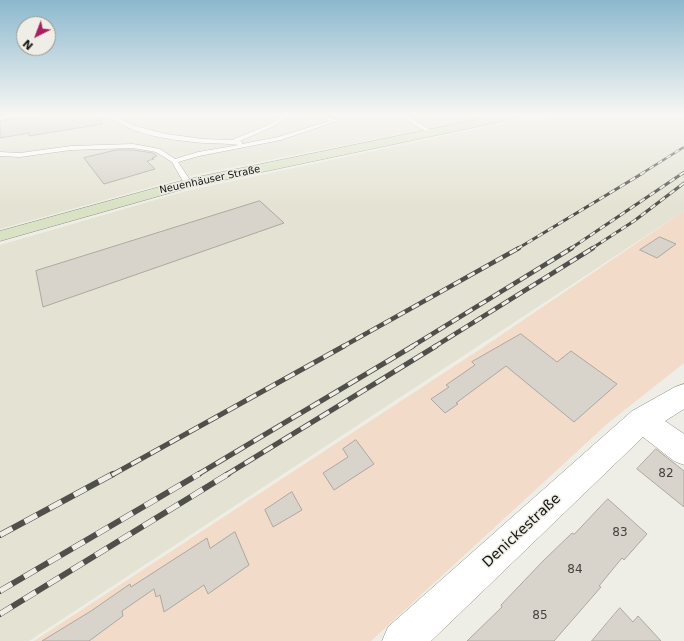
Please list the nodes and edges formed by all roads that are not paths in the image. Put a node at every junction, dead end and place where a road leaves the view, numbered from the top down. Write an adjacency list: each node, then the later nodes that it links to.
1 (249, 145): 4 (lane)
2 (374, 145): 5 (street, Neuenhäuser Straße)
3 (0, 154): 4 (lane)
4 (174, 161): 5 (lane)
5 (188, 183): 6 (street, Neuenhäuser Straße)
6 (0, 236)
7 (684, 395): 8 (street, Denickestraße)
8 (642, 420): 9 (street); 10 (street, Denickestraße)
9 (684, 451)
10 (402, 641)

